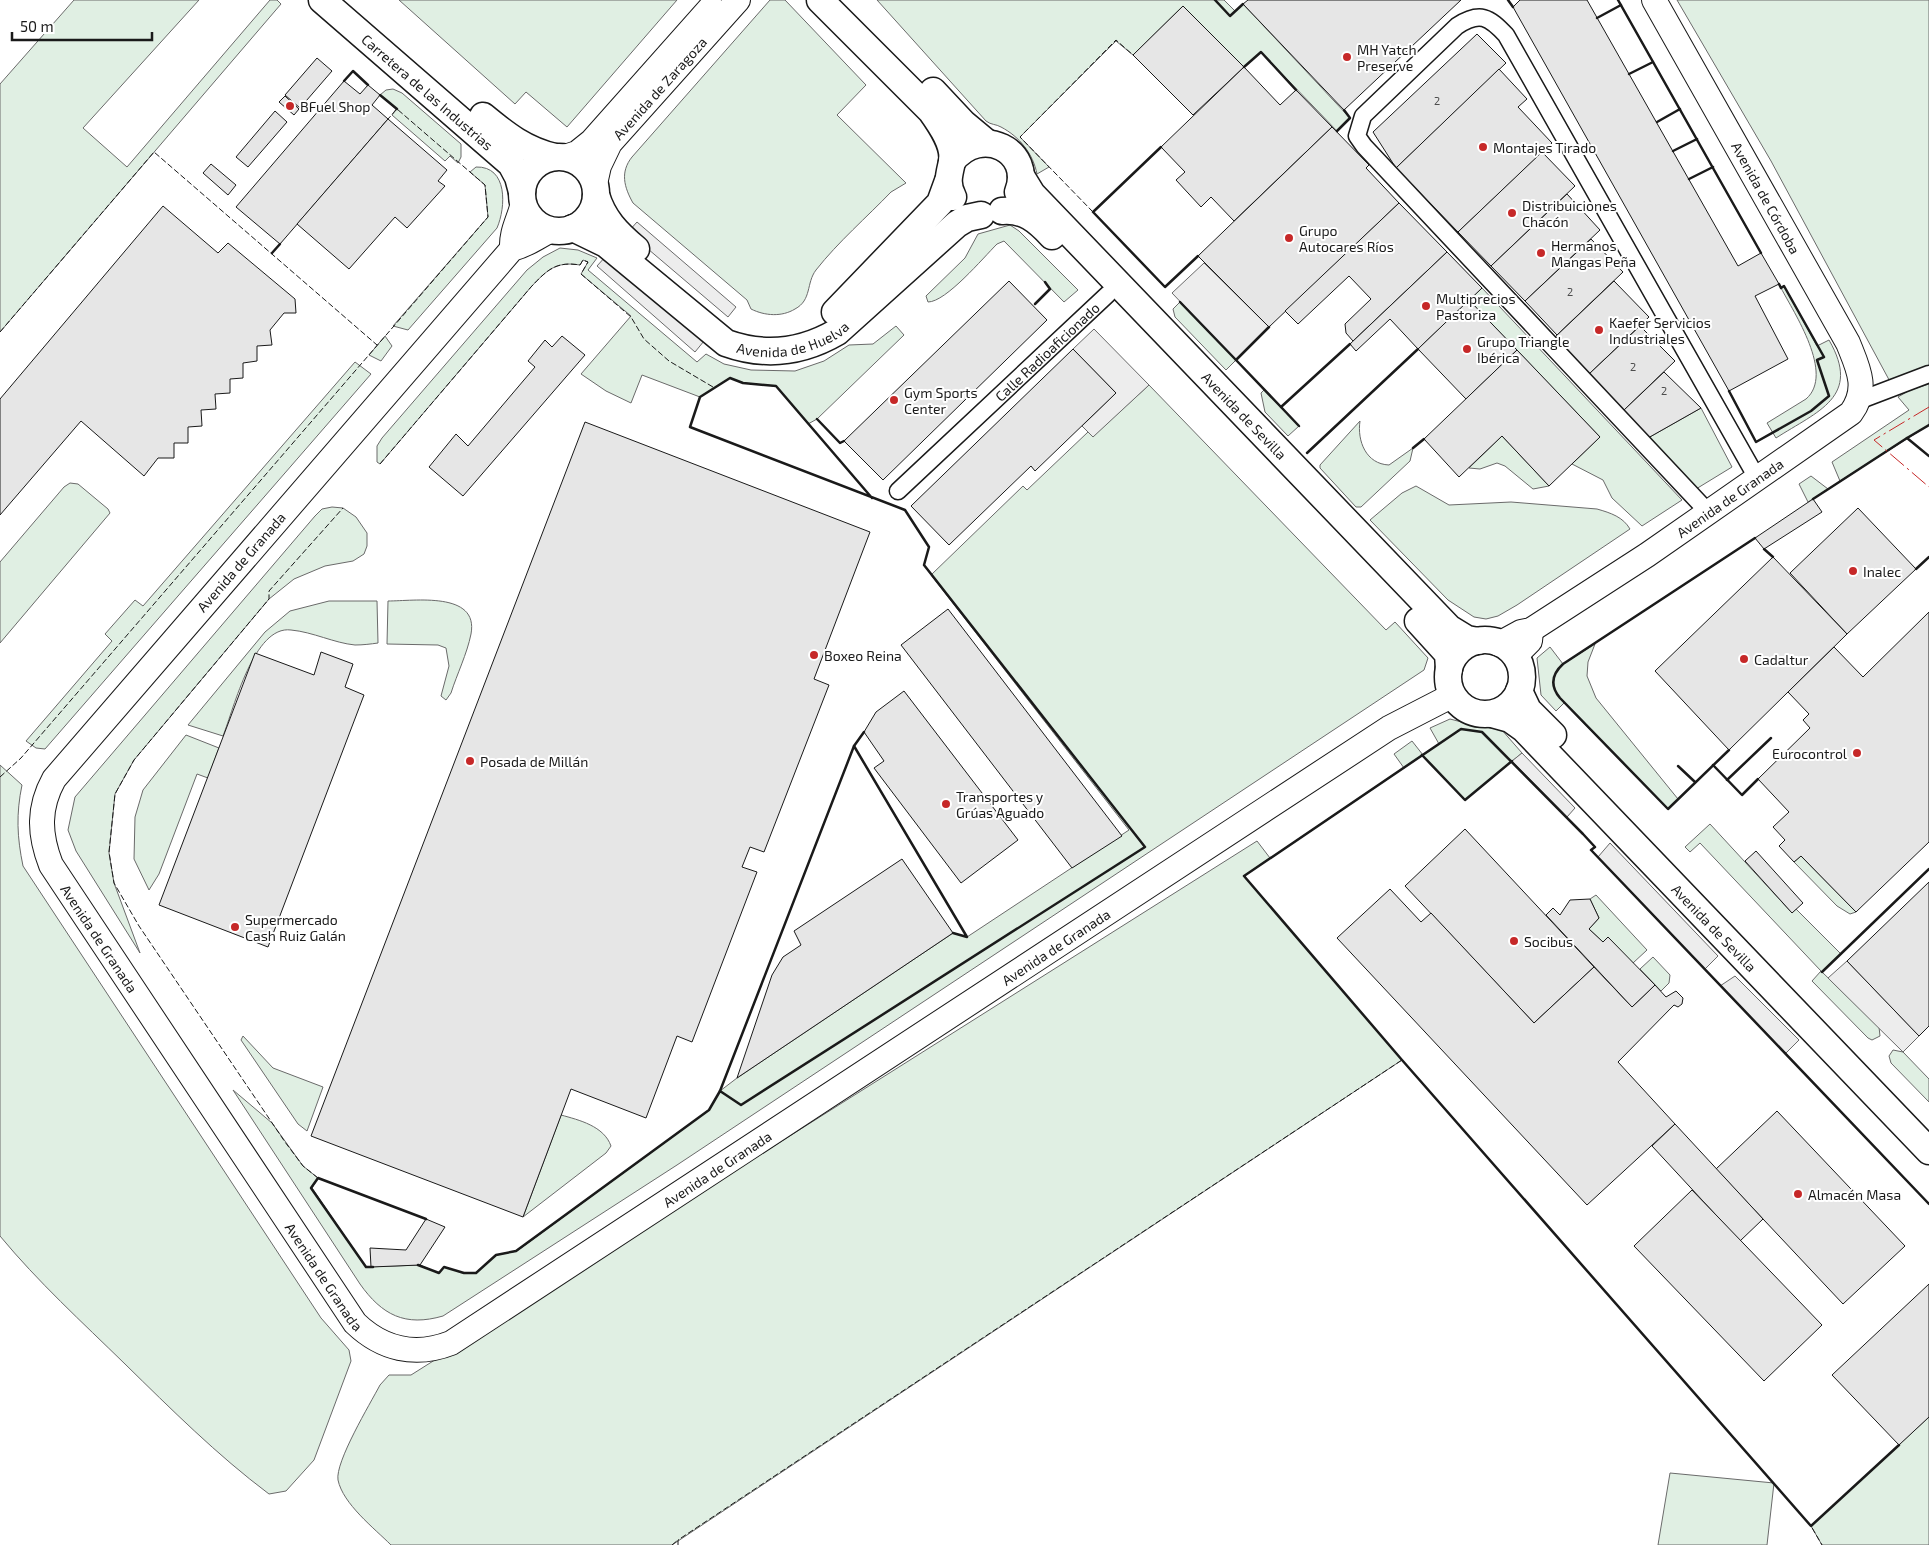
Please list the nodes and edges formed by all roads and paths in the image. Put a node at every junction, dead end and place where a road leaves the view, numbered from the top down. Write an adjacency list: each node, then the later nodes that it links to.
1 (322, 0): 13 (main road, Carretera de las Industrias)
2 (350, 0): 9 (main road, Carretera de las Industrias)
3 (718, 0): 9 (street, Avenida de Zaragoza)
4 (738, 0): 12 (street, Avenida de Zaragoza)
5 (820, 0): 10 (main road)
6 (846, 0): 8 (main road)
7 (1654, 0): 19 (street, Avenida de Córdoba)
8 (987, 142): 10 (main road); 11 (main road)
9 (560, 157): 12 (main road); 13 (main road)
10 (950, 171): 12 (main road, Avenida de Huelva); 14 (main road)
11 (1021, 176): 14 (main road); 23 (main road, Avenida de Sevilla)
12 (595, 190): 15 (main road)
13 (522, 198): 15 (main road); 16 (street)
14 (991, 213): 15 (main road, Avenida de Huelva); 17 (main road, Avenida de Sevilla)
15 (563, 229): 16 (street, Avenida de Granada)
16 (512, 249): 24 (street, Avenida de Granada)
17 (1108, 294): 21 (street, Calle Radioaficionado); 24 (main road, Avenida de Sevilla)
18 (1929, 374): 19 (street, Avenida de Granada)
19 (1858, 401): 20 (street, Avenida de Granada)
20 (1757, 478): 22 (street, Avenida de Granada); 22 (street)
21 (898, 491)
22 (1708, 512): 23 (street, Avenida de Granada)
23 (1498, 647): 24 (main road); 25 (main road)
24 (1450, 681): 26 (main road)
25 (1519, 691): 26 (main road); 27 (main road, Avenida de Sevilla)
26 (1492, 714): 28 (main road, Avenida de Sevilla)
27 (1929, 1127)
28 (1929, 1152)

